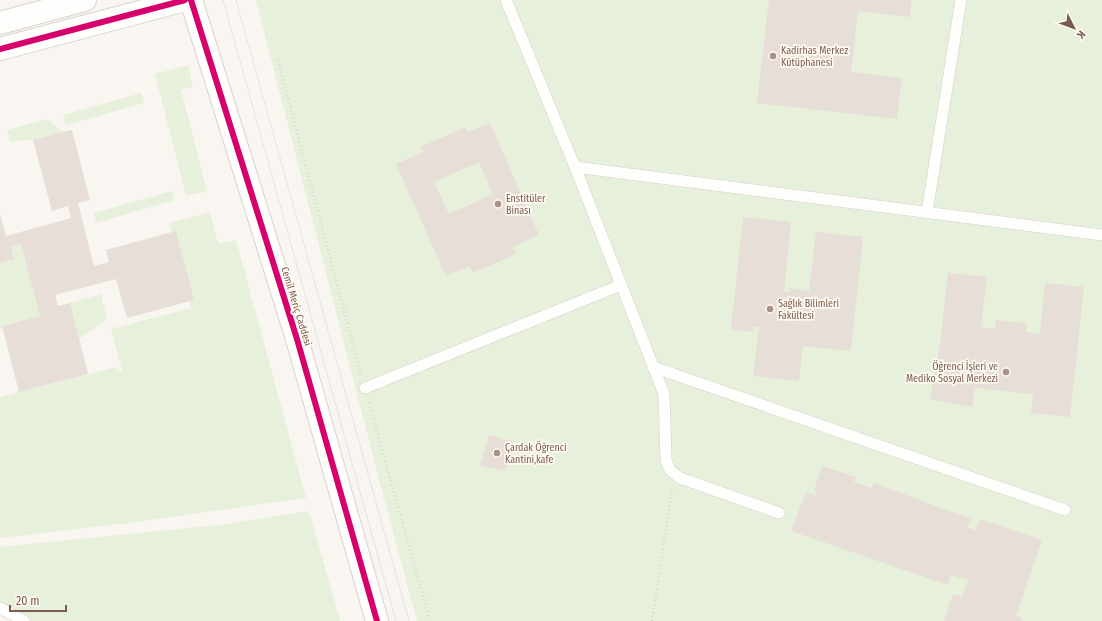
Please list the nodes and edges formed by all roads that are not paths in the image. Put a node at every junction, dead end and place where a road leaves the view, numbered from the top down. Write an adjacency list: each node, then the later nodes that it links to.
1 (85, 0): 6 (street)
2 (185, 0): 7 (street)
3 (191, 0): 18 (street, Cemil Meriç Caddesi)
4 (506, 0): 8 (lane)
5 (960, 0): 9 (lane)
6 (0, 23)
7 (0, 49)
8 (575, 167): 9 (lane); 11 (lane)
9 (926, 212): 10 (lane)
10 (1102, 235)
11 (621, 285): 12 (lane); 13 (lane)
12 (653, 367): 14 (lane); 15 (lane)
13 (365, 388)
14 (1065, 510)
15 (779, 513)
16 (0, 608): 17 (lane)
17 (24, 621)
18 (377, 621)

